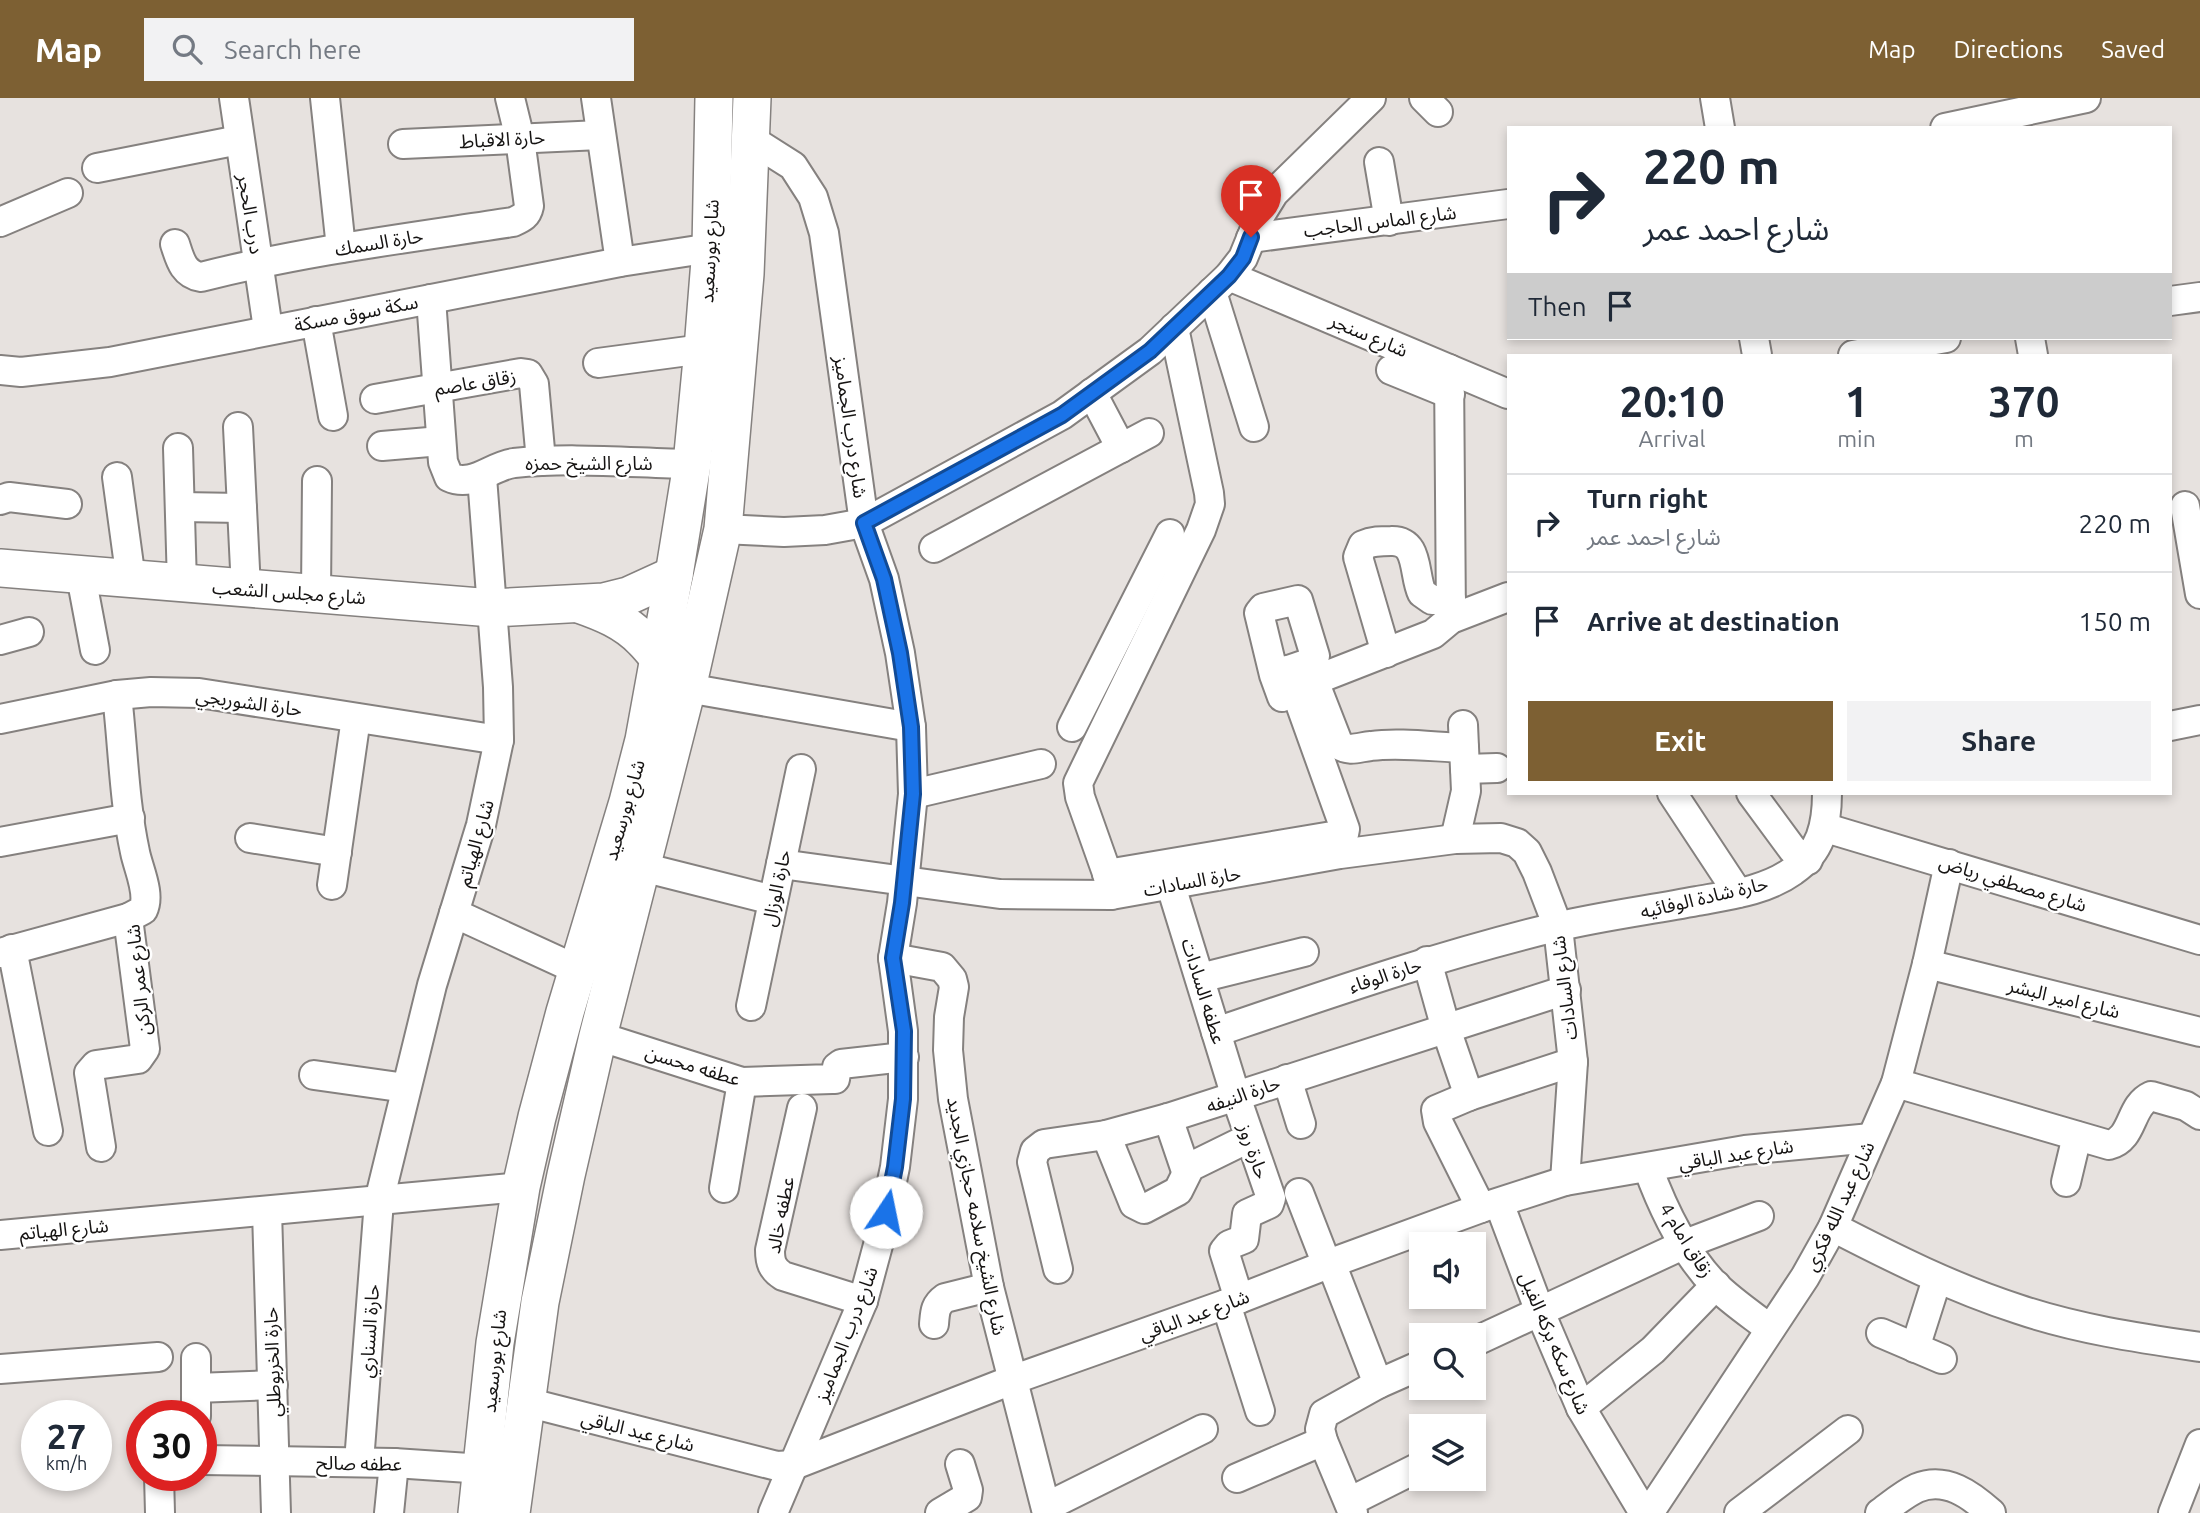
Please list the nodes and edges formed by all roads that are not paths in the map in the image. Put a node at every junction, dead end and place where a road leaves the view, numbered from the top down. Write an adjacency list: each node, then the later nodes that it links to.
1 (234, 98): 15 (street, درب الحجر)
2 (325, 98): 26 (street)
3 (510, 98): 14 (street)
4 (596, 98): 13 (street)
5 (714, 98): 27 (main road, شارع بورسعيد)
6 (752, 98): 16 (main road, شارع بورسعيد)
7 (1715, 98): 11 (street)
8 (2086, 98): 10 (street)
9 (1366, 100): 24 (street)
10 (1989, 115): 12 (street)
11 (1720, 126)
12 (1952, 126)
13 (600, 135): 14 (street, حارة الاقباط); 28 (street)
14 (520, 139): 17 (street, حارة الاقباط); 26 (street, حارة السمك)
15 (239, 140): 19 (street); 29 (street, درب الحجر)
16 (752, 140): 66 (street, شارع درب الجماميز); 67 (main road, شارع بورسعيد)
17 (403, 144)
18 (1379, 162): 22 (street)
19 (97, 168)
20 (68, 193): 23 (street)
21 (1507, 204): 22 (street, شارع الماس الحاجب)
22 (1388, 221): 24 (street, شارع الماس الحاجب)
23 (0, 222)
24 (1251, 237): 30 (street)
25 (175, 244): 29 (street, حارة السمك)
26 (341, 248): 29 (street, حارة السمك)
27 (711, 248): 28 (street, سكة سوق مسكة); 38 (main road, شارع بورسعيد)
28 (620, 262): 32 (street, سكة سوق مسكة)
29 (258, 263): 36 (street, درب الحجر)
30 (1221, 284): 35 (street); 43 (street, شارع سنجر); 50 (street)
31 (2200, 297): 33 (street)
32 (431, 299): 34 (street, سكة سوق مسكة); 44 (street)
33 (2172, 301)
34 (316, 321): 36 (street, سكة سوق مسكة); 48 (street)
35 (1174, 328): 45 (street); 69 (street)
36 (268, 330): 41 (street, سكة سوق مسكة)
37 (1935, 340): 39 (street)
38 (703, 349): 40 (street); 57 (main road, شارع بورسعيد)
39 (1858, 354)
40 (598, 363)
41 (0, 370)
42 (1391, 370): 43 (street)
43 (1449, 382): 46 (street, شارع سنجر); 81 (street)
44 (438, 388): 47 (street, زقاق عاصم); 52 (street); 56 (street, زقاق عاصم)
45 (1092, 393): 55 (street); 66 (street)
46 (1507, 394)
47 (375, 399)
48 (332, 416)
49 (237, 427): 65 (street)
50 (1254, 427)
51 (1149, 433): 55 (street)
52 (442, 442): 53 (street); 59 (street, شارع الشيخ حمزه)
53 (383, 446)
54 (178, 448): 64 (street)
55 (1121, 448): 68 (street)
56 (541, 461): 57 (street, شارع الشيخ حمزه); 59 (street, شارع الشيخ حمزه)
57 (692, 464): 71 (main road, شارع بورسعيد)
58 (117, 477): 73 (street)
59 (482, 477): 80 (street, شارع الهياتم)
60 (317, 481): 76 (street)
61 (0, 500): 62 (street)
62 (67, 505)
63 (2185, 506): 77 (street)
64 (180, 507): 65 (street); 74 (street)
65 (242, 509): 75 (street)
66 (864, 523): 67 (street); 96 (street, شارع درب الجماميز)
67 (723, 529): 89 (main road, شارع بورسعيد)
68 (934, 548)
69 (1173, 548): 88 (street); 91 (street)
70 (0, 568): 72 (main road, شارع مجلس الشعب)
71 (674, 575): 79 (main road, شارع مجلس الشعب); 86 (main road, شارع بورسعيد)
72 (82, 576): 73 (main road, شارع مجلس الشعب); 84 (street)
73 (131, 580): 74 (main road, شارع مجلس الشعب)
74 (182, 584): 75 (main road, شارع مجلس الشعب)
75 (246, 589): 76 (main road, شارع مجلس الشعب)
76 (316, 594): 80 (main road, شارع مجلس الشعب)
77 (2200, 594)
78 (1507, 597): 81 (street)
79 (579, 604): 80 (main road, شارع مجلس الشعب); 86 (main road, شارع مجلس الشعب)
80 (492, 608): 98 (street, شارع الهياتم)
81 (1451, 610): 85 (street); 85 (street)
82 (29, 632): 83 (street)
83 (0, 640)
84 (95, 650)
85 (1386, 653): 99 (street)
86 (659, 659): 89 (main road, شارع مجلس الشعب); 133 (main road, شارع بورسعيد)
87 (1281, 673): 112 (street)
88 (1095, 683): 91 (street); 97 (street)
89 (687, 688): 96 (street); 117 (main road, شارع بورسعيد)
90 (117, 695): 92 (street, حارة الشوربجي); 93 (street, حارة الشوربجي); 107 (street, شارع عمر الركن)
91 (1122, 695): 120 (street)
92 (356, 718): 98 (street, حارة الشوربجي); 113 (street)
93 (0, 719)
94 (2200, 720): 95 (street)
95 (2172, 726)
96 (911, 727): 103 (street, شارع درب الجماميز)
97 (1072, 727)
98 (499, 740): 124 (street, شارع الهياتم)
99 (1464, 747): 101 (street); 110 (street)
100 (1041, 764): 103 (street)
101 (1497, 768)
102 (802, 769): 116 (street, حارة الوزال)
103 (913, 794): 118 (street, شارع درب الجماميز)
104 (1667, 795): 122 (street)
105 (1752, 795): 114 (street)
106 (1827, 795): 108 (street)
107 (130, 818): 111 (street); 125 (street, شارع عمر الركن)
108 (1826, 828): 114 (street, حارة شادة الوفائيه); 115 (street, شارع مصطفي رياض)
109 (250, 838): 113 (street)
110 (1467, 839): 112 (street, حارة السادات); 126 (street, شارع السادات)
111 (0, 842)
112 (1337, 846): 120 (street); 121 (street, حارة السادات)
113 (337, 852): 119 (street)
114 (1808, 860): 122 (street, حارة شادة الوفائيه)
115 (1949, 863): 127 (street, شارع مصطفي رياض); 132 (street, شارع عبد الله فكري)
116 (781, 864): 118 (street, حارة السادات); 123 (street, حارة الوزال)
117 (642, 867): 123 (street); 140 (main road, شارع بورسعيد)
118 (904, 881): 120 (street, حارة السادات); 130 (street, شارع درب الجماميز)
119 (332, 885)
120 (1109, 885): 121 (street, حارة السادات)
121 (1171, 886): 134 (street, عطفه السادات)
122 (1738, 893): 126 (street, حارة شادة الوفائيه)
123 (773, 900): 136 (street, حارة الوزال)
124 (454, 913): 133 (street); 147 (street, شارع الهياتم)
125 (128, 918): 128 (street); 159 (street, شارع عمر الركن)
126 (1558, 927): 131 (street, حارة الوفاء); 135 (street, شارع السادات)
127 (2200, 940)
128 (6, 951): 154 (street)
129 (1304, 952): 134 (street)
130 (893, 958): 141 (street, شارع درب الجماميز); 178 (street, شارع الشيخ سلامه حجازي الجديد)
131 (1427, 961): 137 (street); 138 (street, حارة الوفاء)
132 (1927, 964): 139 (street, شارع امير البشر); 146 (street, شارع عبد الله فكري)
133 (578, 970): 164 (main road, شارع بورسعيد)
134 (1200, 978): 138 (street, عطفه السادات)
135 (1566, 990): 137 (street, حارة النيفه); 142 (street, شارع السادات)
136 (751, 1006)
137 (1446, 1029): 144 (street, حارة النيفه); 148 (street)
138 (1216, 1032): 149 (street, عطفه السادات)
139 (2200, 1032)
140 (598, 1036): 145 (street, عطفه محسن); 198 (main road, شارع بورسعيد)
141 (904, 1057): 145 (street, عطفه محسن); 179 (street, شارع درب الجماميز)
142 (1573, 1062): 148 (street); 162 (street, شارع السادات)
143 (314, 1075): 147 (street)
144 (1287, 1079): 149 (street, حارة النيفه); 153 (street)
145 (743, 1082): 165 (street)
146 (1896, 1083): 156 (street); 158 (street, شارع عبد الله فكري)
147 (407, 1088): 167 (street, شارع الهياتم)
148 (1469, 1096): 168 (street, شارع سكه بركه الفيل)
149 (1236, 1097): 152 (street, حارة النيفه); 157 (street, حارة روز)
150 (802, 1108): 179 (street, عطفه خالد)
151 (2200, 1115): 156 (street)
152 (1168, 1118): 155 (street, حارة النيفه); 161 (street)
153 (1301, 1124)
154 (48, 1131)
155 (1106, 1135): 161 (street); 175 (street, حارة النيفه)
156 (2077, 1136): 163 (street)
157 (1249, 1138): 161 (street); 180 (street, حارة روز)
158 (1871, 1138): 160 (street, شارع عبد الباقي); 171 (street, شارع عبد الله فكري)
159 (101, 1147)
160 (1648, 1168): 162 (street, شارع عبد الباقي); 173 (street, زقاق امام 4)
161 (1186, 1171)
162 (1565, 1181): 168 (street, شارع عبد الباقي)
163 (2066, 1182)
164 (521, 1187): 167 (street, شارع الهياتم); 211 (main road, شارع بورسعيد)
165 (724, 1188)
166 (1299, 1193): 174 (street)
167 (379, 1200): 169 (street, شارع الهياتم); 207 (street, حارة السناري)
168 (1490, 1205): 174 (street, شارع عبد الباقي); 181 (street, شارع سكه بركه الفيل)
169 (267, 1211): 172 (street, شارع الهياتم); 195 (street, حارة الخربوطلي)
170 (1759, 1216): 173 (street)
171 (1833, 1227): 176 (street); 183 (street, شارع عبد الله فكري)
172 (0, 1236)
173 (1685, 1244): 177 (street, زقاق امام 4); 181 (street)
174 (1329, 1264): 180 (street, شارع عبد الباقي); 194 (street)
175 (1058, 1269)
176 (1937, 1279): 186 (street); 187 (street)
177 (1716, 1285): 183 (street, زقاق امام 4); 199 (street)
178 (989, 1287): 182 (street); 193 (street, شارع الشيخ سلامه حجازي الجديد)
179 (863, 1301): 210 (street, شارع درب الجماميز)
180 (1233, 1302): 193 (street, شارع عبد الباقي); 200 (street)
181 (1540, 1312): 185 (street); 199 (street, شارع سكه بركه الفيل)
182 (934, 1324)
183 (1770, 1329): 223 (street, شارع عبد الله فكري)
184 (1881, 1333): 187 (street)
185 (1486, 1337)
186 (2200, 1347)
187 (1915, 1348): 190 (street)
188 (158, 1357): 191 (street)
189 (196, 1358): 196 (street)
190 (1942, 1359)
191 (0, 1369)
192 (1409, 1370): 194 (street)
193 (1013, 1380): 210 (street, شارع عبد الباقي); 216 (street, شارع الشيخ سلامه حجازي الجديد)
194 (1378, 1384): 203 (street)
195 (273, 1385): 196 (street); 206 (street, حارة الخربوطلي)
196 (196, 1388): 197 (street)
197 (196, 1400)
198 (526, 1402): 210 (street, شارع عبد الباقي); 211 (main road, شارع بورسعيد)
199 (1581, 1408): 223 (street, شارع سكه بركه الفيل)
200 (1260, 1411)
201 (1203, 1429): 216 (street)
202 (1848, 1430): 224 (street)
203 (1323, 1441): 213 (street); 215 (street)
204 (2200, 1444): 227 (street)
205 (217, 1460): 206 (street, عطفه صالح)
206 (276, 1461): 207 (street, عطفه صالح); 219 (street, حارة الخربوطلي)
207 (359, 1462): 208 (street, عطفه صالح)
208 (394, 1463): 211 (street, عطفه صالح); 220 (street)
209 (960, 1464): 222 (street)
210 (794, 1465): 221 (street, شارع درب الجماميز)
211 (500, 1470): 217 (main road, شارع بورسعيد)
212 (1409, 1473): 215 (street)
213 (1237, 1478)
214 (159, 1491): 218 (street)
215 (1351, 1508)
216 (1047, 1510)
217 (507, 1512)
218 (160, 1513)
219 (276, 1513)
220 (389, 1513)
221 (773, 1513)
222 (940, 1513)
223 (1646, 1513)
224 (1739, 1513)
225 (1880, 1513): 226 (street)
226 (1991, 1513)
227 (2173, 1513)

